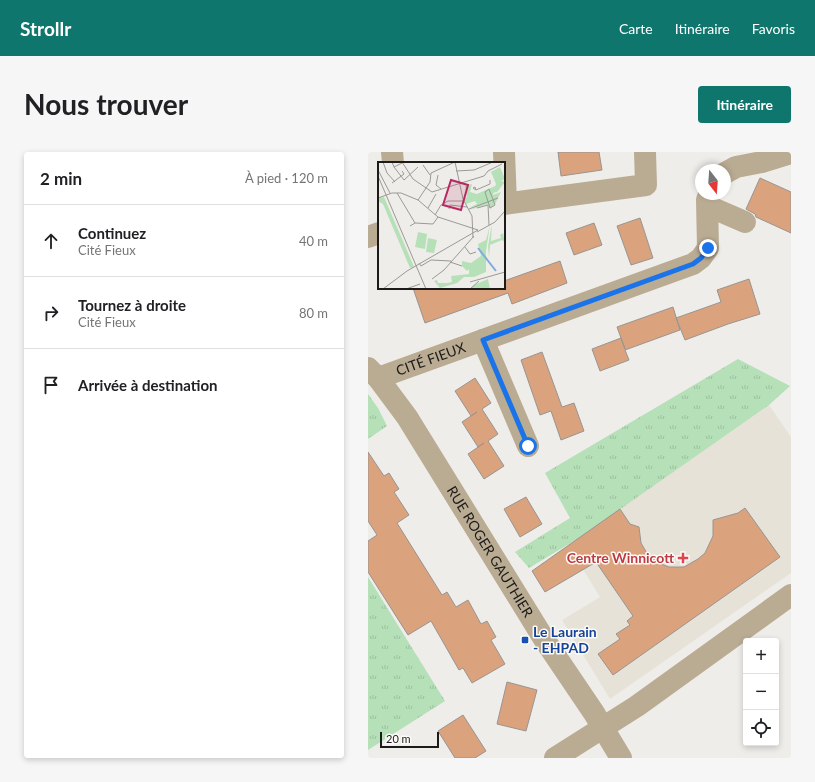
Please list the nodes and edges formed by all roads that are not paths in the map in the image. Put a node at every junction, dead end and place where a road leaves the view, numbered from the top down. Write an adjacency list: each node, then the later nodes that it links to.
1 (392, 152): 5 (street)
2 (504, 152): 6 (street)
3 (645, 152): 9 (street)
4 (791, 153): 7 (street)
5 (393, 162)
6 (504, 162)
7 (731, 170)
8 (708, 200): 10 (street, CITÉ FIEUX); 13 (street, CITÉ FIEUX)
9 (505, 203)
10 (745, 222)
11 (378, 234): 12 (street)
12 (368, 237)
13 (483, 340): 14 (street, CITÉ FIEUX); 15 (street, CITÉ FIEUX)
14 (373, 373): 17 (street, RUE ROGER GAUTHIER)
15 (528, 446)
16 (791, 595): 17 (street)
17 (603, 728): 18 (street); 19 (street, RUE ROGER GAUTHIER)
18 (555, 758)
19 (621, 758)

